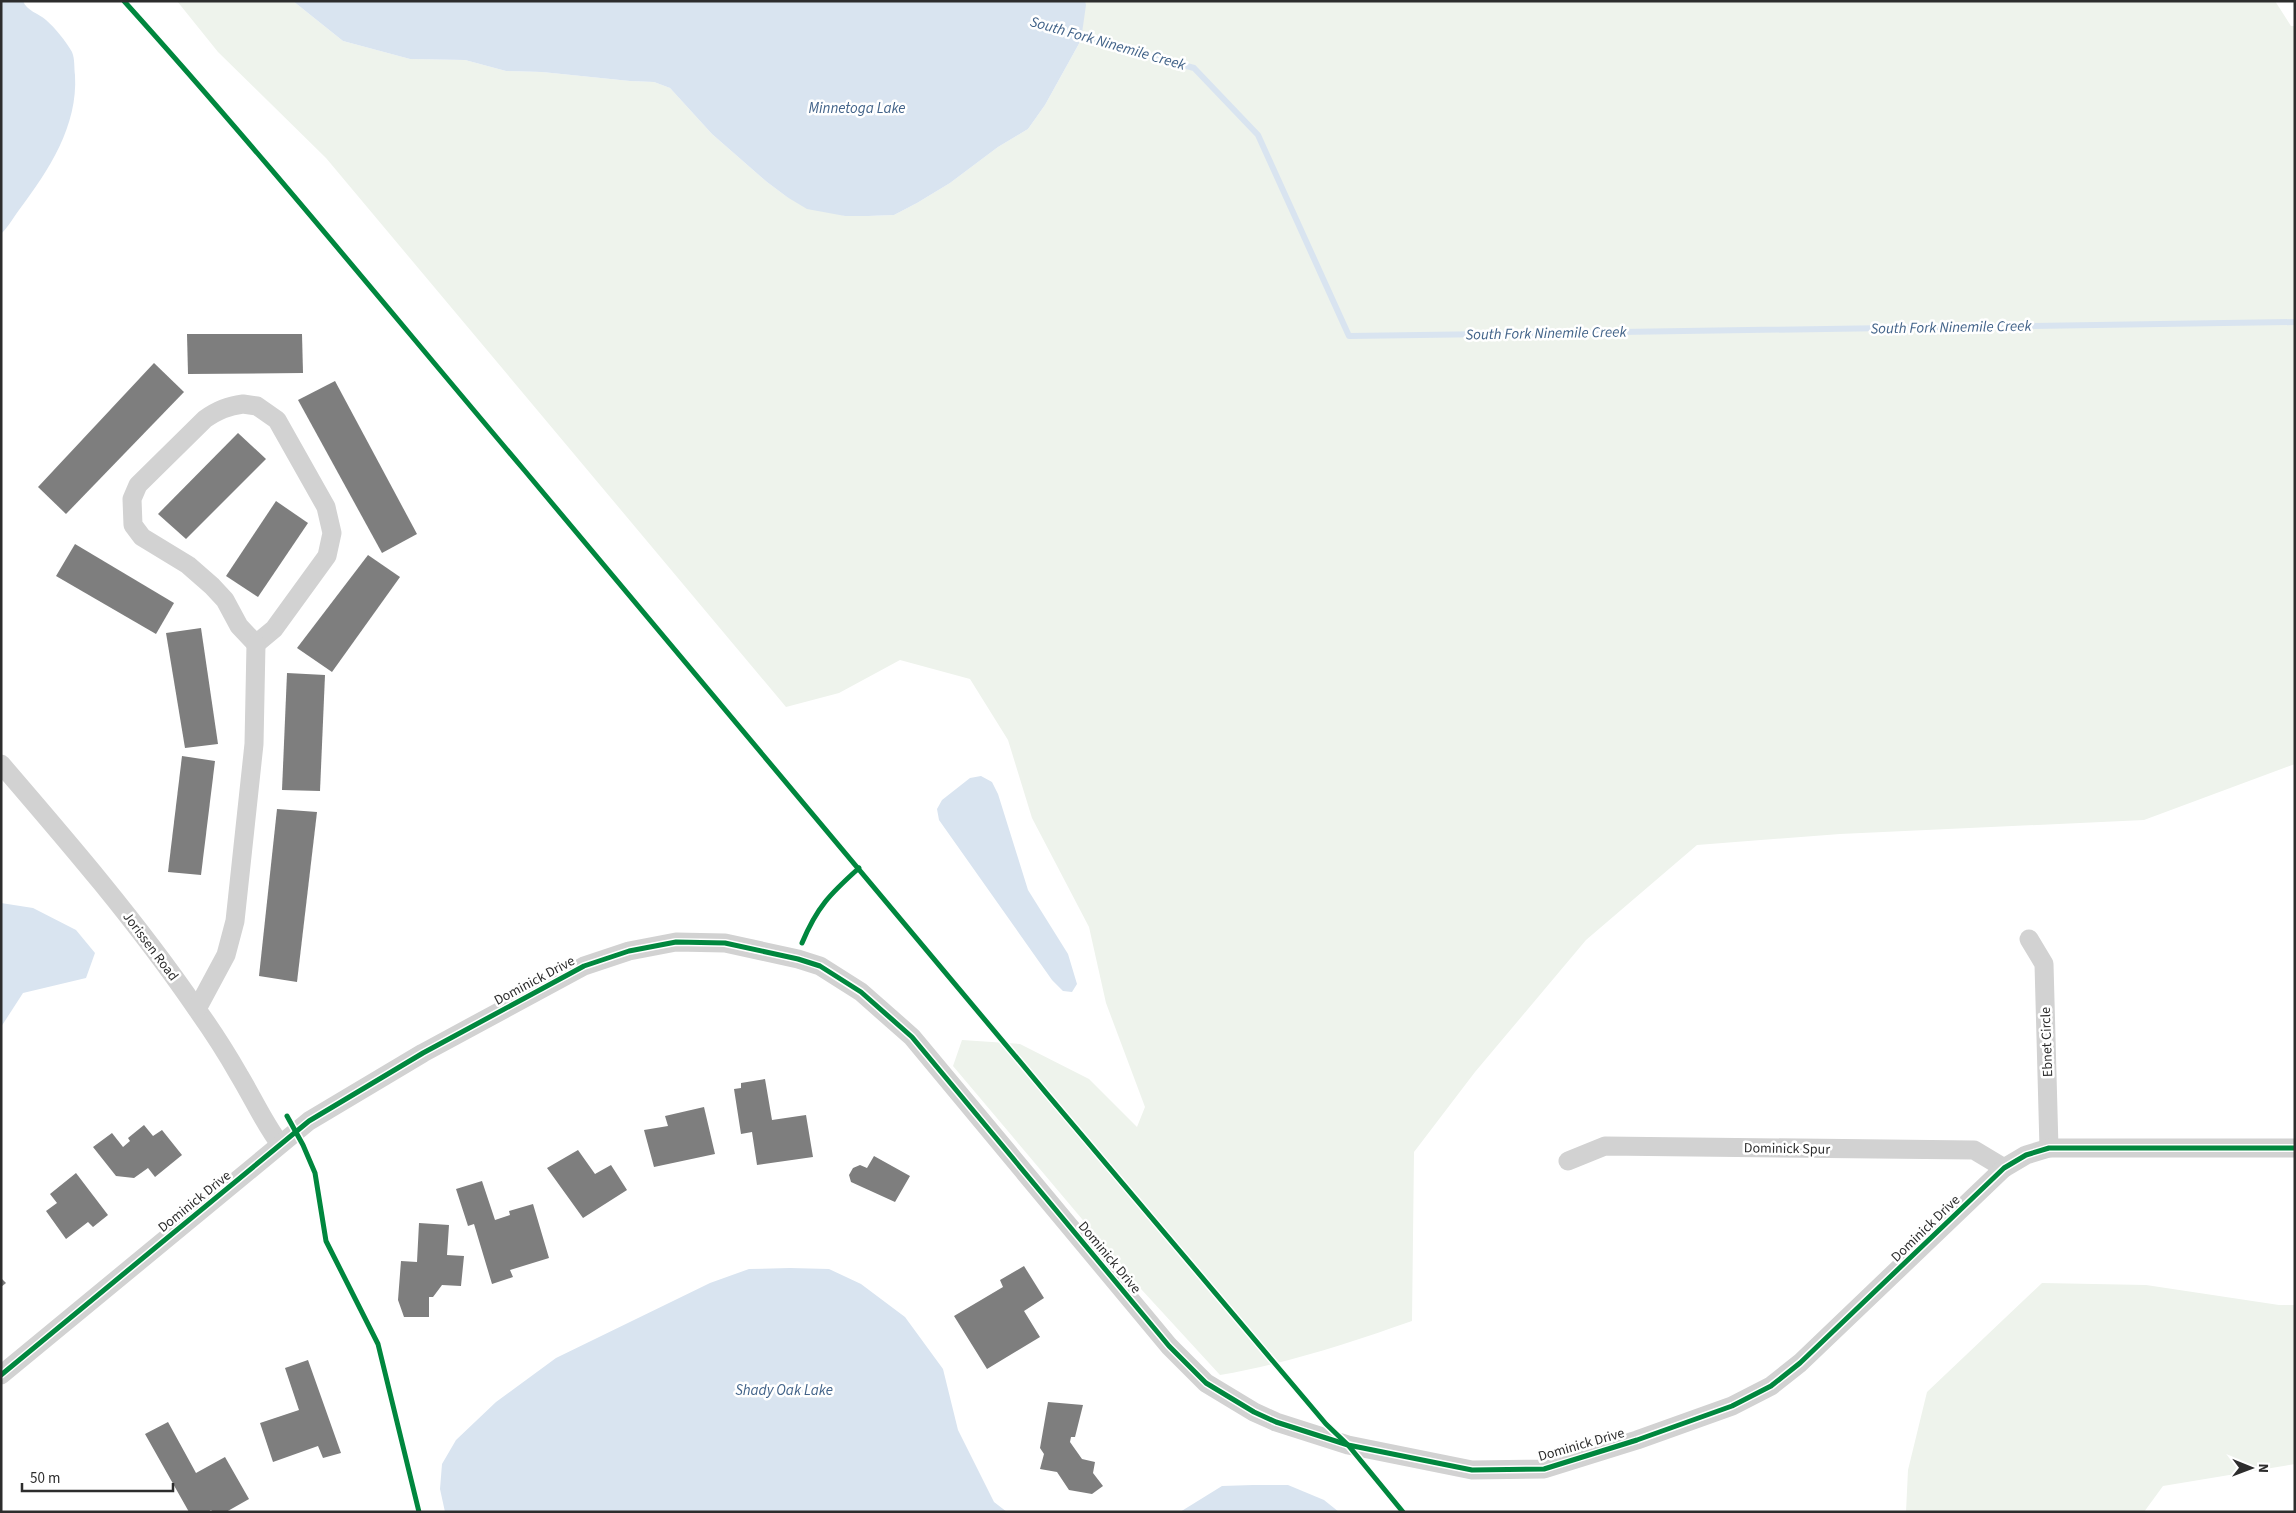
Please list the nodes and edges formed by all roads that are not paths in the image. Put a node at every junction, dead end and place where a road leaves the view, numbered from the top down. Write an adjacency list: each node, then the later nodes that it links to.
1 (256, 644): 1 (street); 4 (street)
2 (1, 764): 4 (street, Jorissen Road)
3 (2029, 939): 6 (street, Ebnet Circle)
4 (197, 1009): 5 (street, Jorissen Road)
5 (280, 1144): 9 (street, Dominick Drive); 10 (street, Dominick Drive)
6 (2049, 1148): 7 (street, Dominick Drive); 9 (street, Dominick Drive)
7 (2295, 1148)
8 (1568, 1161): 9 (street, Dominick Spur)
9 (2004, 1168)
10 (1, 1375)

